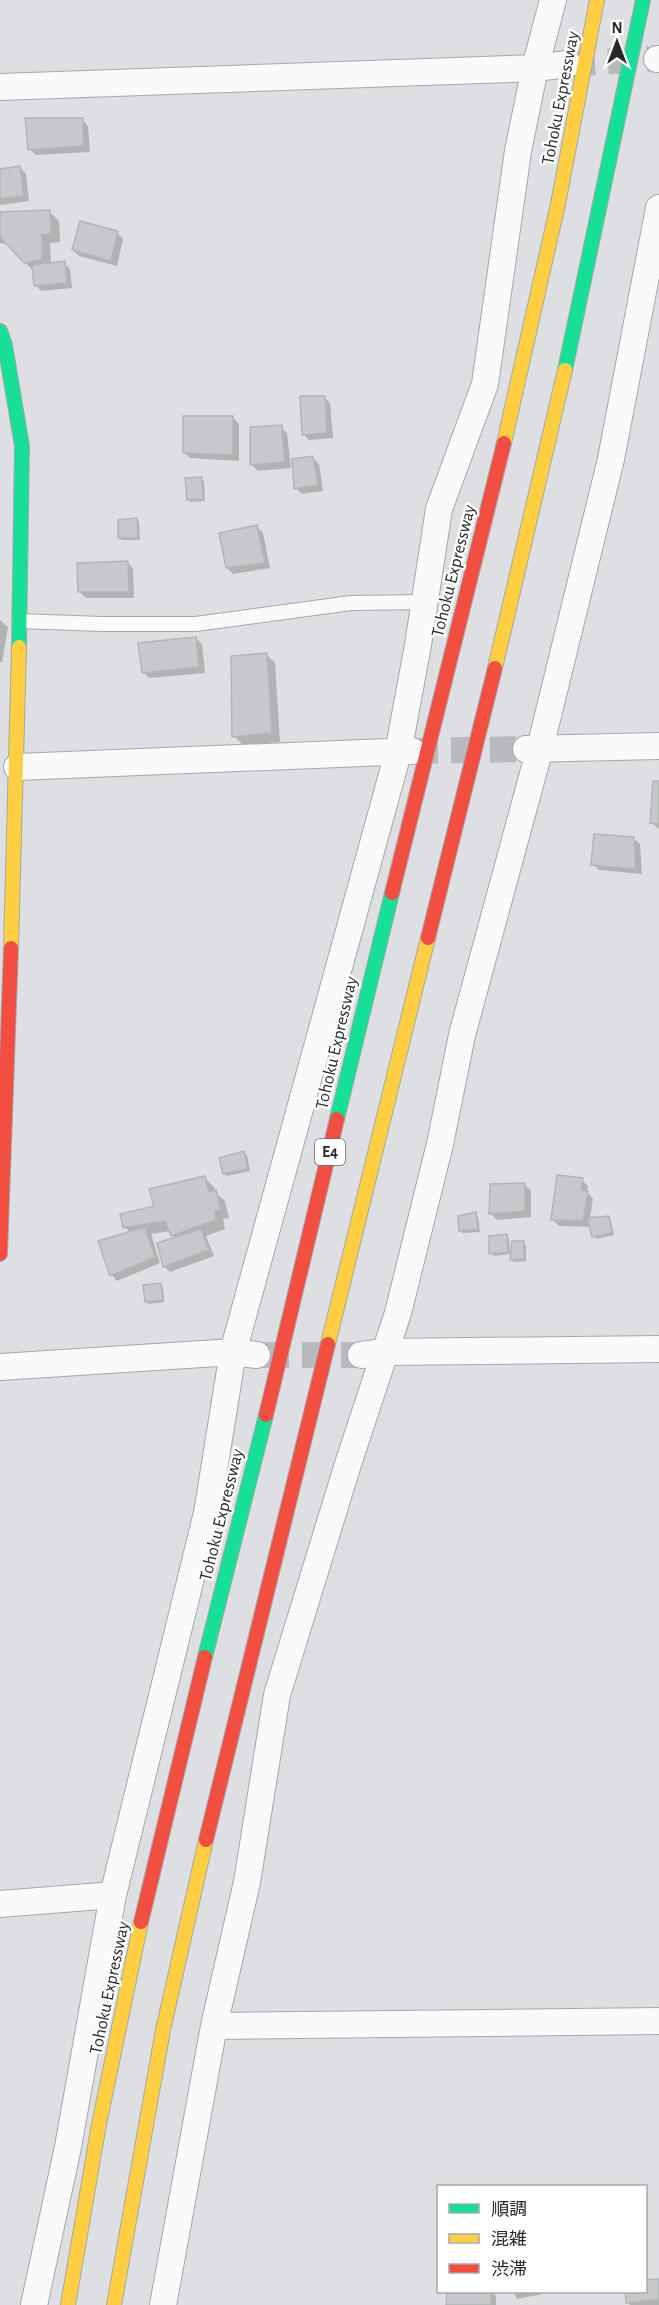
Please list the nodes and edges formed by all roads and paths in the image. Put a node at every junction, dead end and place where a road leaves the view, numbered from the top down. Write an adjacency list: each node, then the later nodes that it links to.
1 (553, 0): 5 (street)
2 (597, 0): 25 (main road, Tohoku Expressway / E4)
3 (643, 0): 26 (main road)
4 (568, 64): 5 (street)
5 (535, 68): 6 (street); 9 (street)
6 (0, 87)
7 (659, 208): 12 (street)
8 (0, 332): 10 (main road)
9 (425, 602): 10 (lane); 13 (street)
10 (19, 621): 14 (main road)
11 (659, 746): 12 (street)
12 (533, 749): 18 (street)
13 (405, 752): 14 (street); 17 (street)
14 (17, 767): 15 (main road)
15 (0, 1254)
16 (659, 1348): 18 (street)
17 (245, 1354): 19 (street); 20 (street)
18 (372, 1354): 23 (street)
19 (0, 1367)
20 (113, 1895): 21 (street); 24 (street)
21 (0, 1904)
22 (659, 2021): 23 (street)
23 (214, 2026): 27 (street)
24 (34, 2305)
25 (68, 2305)
26 (114, 2305)
27 (163, 2305)

